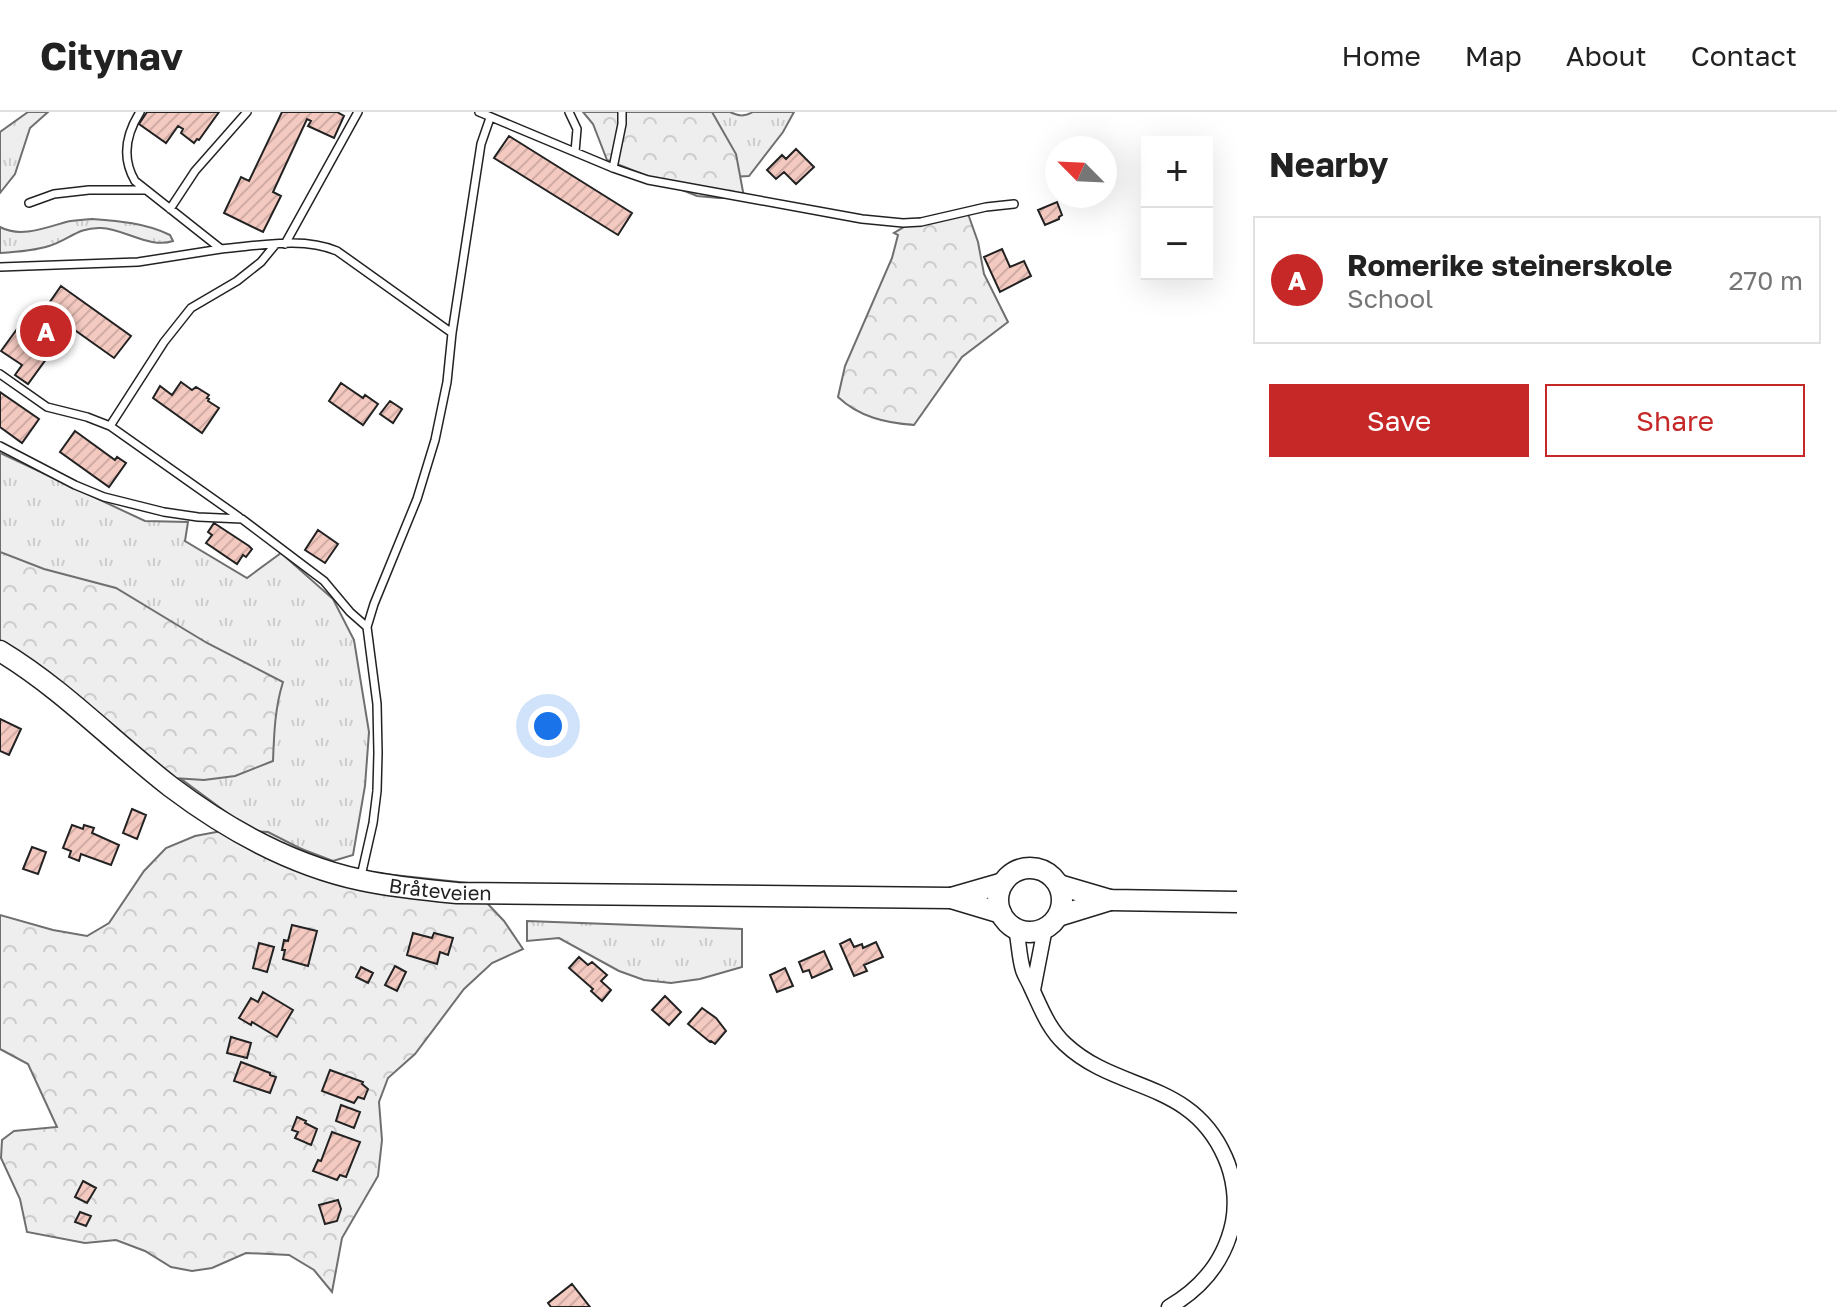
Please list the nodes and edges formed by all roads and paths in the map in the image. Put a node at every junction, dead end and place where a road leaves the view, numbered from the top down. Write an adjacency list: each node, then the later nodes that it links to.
1 (140, 112): 10 (lane)
2 (247, 112): 13 (lane)
3 (358, 112): 14 (lane)
4 (479, 112): 7 (lane)
5 (569, 112): 8 (lane)
6 (622, 112): 9 (lane)
7 (490, 118): 8 (lane); 18 (lane)
8 (575, 152): 9 (lane)
9 (613, 168): 12 (lane)
10 (144, 190): 11 (lane); 13 (lane)
11 (29, 203)
12 (1014, 204)
13 (170, 209): 16 (lane)
14 (285, 244): 15 (lane); 18 (lane)
15 (275, 245): 16 (lane); 20 (lane)
16 (221, 249): 17 (lane)
17 (0, 267)
18 (452, 333): 23 (lane)
19 (0, 374): 20 (lane)
20 (110, 426): 22 (lane)
21 (0, 446): 22 (lane)
22 (242, 519): 23 (lane)
23 (367, 627): 25 (lane)
24 (0, 651): 25 (main road, Bråteveien)
25 (360, 880): 28 (main road, Bråteveien)
26 (1003, 883): 27 (main road); 28 (main road, Bråteveien); 31 (main road)
27 (1059, 885): 29 (main road); 32 (main road)
28 (951, 898): 31 (main road, Bråteveien)
29 (1110, 900): 30 (main road); 32 (main road)
30 (1237, 902)
31 (1001, 913): 33 (main road)
32 (1052, 922): 33 (main road); 34 (street)
33 (1016, 929): 34 (street)
34 (1033, 990): 35 (street)
35 (1169, 1307)

